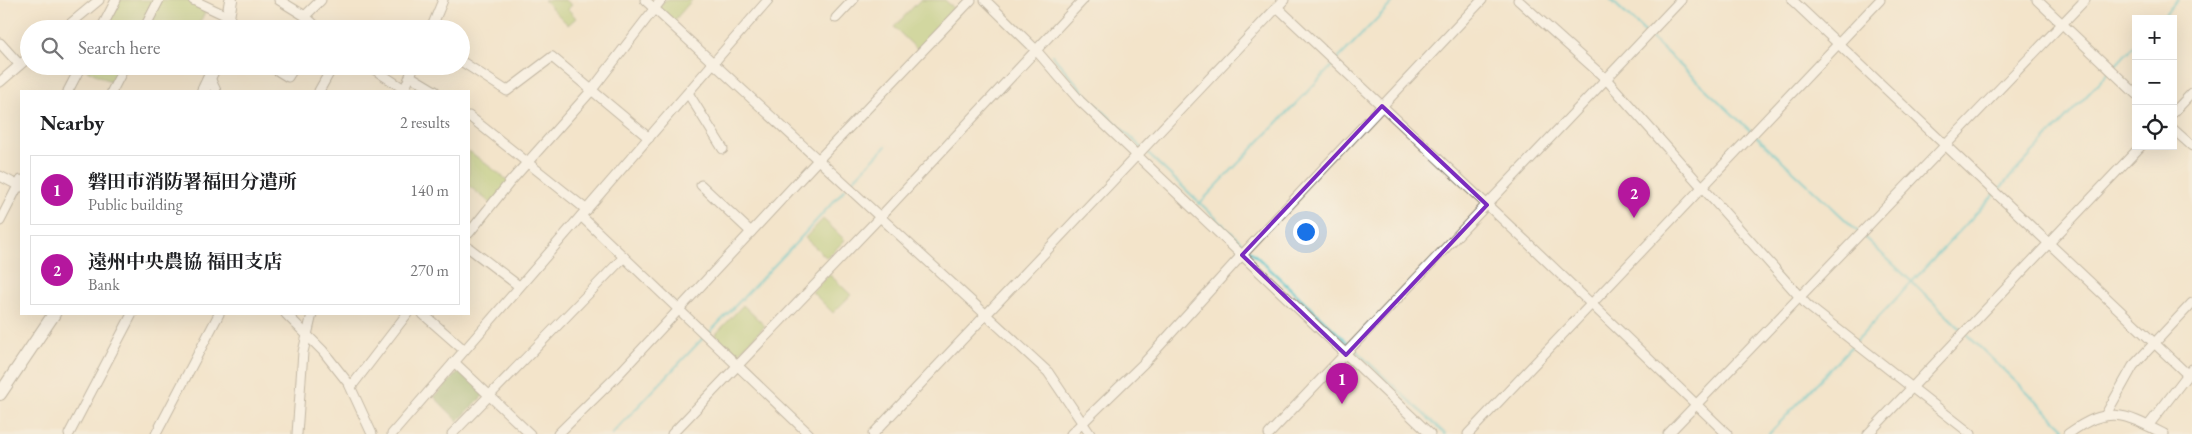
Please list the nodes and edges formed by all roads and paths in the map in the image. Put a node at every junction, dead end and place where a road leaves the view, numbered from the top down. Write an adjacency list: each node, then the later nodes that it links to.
1 (99, 0): 27 (street)
2 (116, 0): 28 (street)
3 (159, 0): 29 (street)
4 (193, 0): 30 (street)
5 (231, 0): 31 (highway)
6 (279, 0): 25 (street)
7 (321, 0): 25 (street)
8 (443, 0): 33 (street)
9 (645, 0): 24 (street)
10 (660, 0): 24 (street)
11 (768, 0): 38 (street)
12 (853, 0): 26 (street)
13 (971, 0): 71 (street)
14 (985, 0): 37 (street)
15 (1083, 0): 37 (street)
16 (1482, 0): 61 (street)
17 (1518, 0): 48 (street)
18 (1681, 0): 48 (street)
19 (1792, 0): 36 (street)
20 (1880, 0): 36 (street)
21 (2037, 0): 34 (street)
22 (2085, 0): 34 (street)
23 (1281, 3): 61 (street); 70 (street)
24 (654, 8): 38 (street); 58 (street)
25 (305, 16): 32 (street)
26 (836, 18)
27 (75, 20)
28 (105, 20)
29 (149, 20)
30 (223, 20)
31 (228, 20)
32 (309, 20)
33 (434, 20)
34 (2062, 24): 57 (street); 66 (street)
35 (0, 43): 39 (street)
36 (1838, 43): 66 (street); 76 (street)
37 (1035, 49): 70 (street); 79 (street)
38 (713, 63): 59 (street); 71 (street)
39 (19, 64): 49 (street)
40 (470, 67): 58 (street)
41 (76, 75): 50 (street)
42 (120, 75): 51 (street)
43 (211, 75): 52 (highway)
44 (213, 75): 53 (street)
45 (328, 75): 54 (street)
46 (382, 75): 55 (street)
47 (410, 76): 55 (street); 56 (street)
48 (1606, 79): 76 (street); 77 (street)
49 (0, 82)
50 (69, 90)
51 (113, 90)
52 (203, 90)
53 (216, 90)
54 (320, 90)
55 (404, 90)
56 (433, 90)
57 (2132, 90)
58 (591, 91): 65 (street); 72 (street)
59 (688, 93): 65 (street); 68 (street)
60 (2192, 93): 62 (street)
61 (1382, 106): 77 (street); 85 (street)
62 (2177, 109)
63 (470, 117): 72 (street)
64 (2177, 133): 67 (street)
65 (649, 138): 78 (street)
66 (1947, 145): 83 (street); 88 (street)
67 (2192, 146)
68 (723, 149)
69 (2137, 150): 83 (street)
70 (1137, 155): 85 (street); 92 (street)
71 (819, 159): 79 (street); 82 (street)
72 (528, 162): 78 (street); 81 (street)
73 (0, 176): 74 (street)
74 (20, 184): 80 (street)
75 (701, 185): 82 (street)
76 (1703, 186): 88 (street); 90 (street)
77 (1487, 205): 90 (street); 103 (street)
78 (584, 213): 86 (street); 87 (street)
79 (880, 216): 92 (street); 105 (street)
80 (0, 221)
81 (470, 232)
82 (751, 232): 91 (street)
83 (2048, 243): 101 (street); 108 (street)
84 (470, 249): 87 (street)
85 (1242, 255): 103 (street); 113 (street)
86 (624, 257): 91 (street); 110 (street)
87 (519, 286): 102 (street)
88 (1800, 297): 108 (street); 111 (street)
89 (2192, 303): 101 (street)
90 (1592, 305): 111 (street); 130 (street)
91 (679, 309): 105 (street); 122 (street)
92 (986, 314): 113 (street); 125 (street)
93 (53, 315): 109 (highway)
94 (131, 315): 115 (street)
95 (218, 315): 116 (street)
96 (287, 315): 100 (street)
97 (312, 315): 100 (street)
98 (406, 315): 107 (street)
99 (424, 315): 102 (street)
100 (307, 333): 107 (street); 117 (street)
101 (2153, 343): 106 (street); 112 (street)
102 (464, 350): 104 (street)
103 (1346, 355): 128 (street); 129 (street)
104 (454, 362): 110 (street); 119 (street)
105 (737, 365): 123 (street); 124 (street)
106 (2190, 372): 114 (street)
107 (350, 387): 118 (street)
108 (1911, 388): 133 (street); 134 (street)
109 (0, 394)
110 (489, 396): 120 (street); 121 (street)
111 (1696, 405): 131 (street); 132 (street)
112 (2105, 416): 114 (street); 135 (street)
113 (1082, 422): 126 (street); 127 (street)
114 (2148, 426): 136 (street)
115 (69, 434)
116 (156, 434)
117 (297, 434)
118 (372, 434)
119 (392, 434)
120 (452, 434)
121 (530, 434)
122 (558, 434)
123 (672, 434)
124 (809, 434)
125 (873, 434)
126 (1072, 434)
127 (1090, 434)
128 (1269, 434)
129 (1430, 434)
130 (1468, 434)
131 (1668, 434)
132 (1727, 434)
133 (1868, 434)
134 (1971, 434)
135 (2068, 434)
136 (2164, 434)

